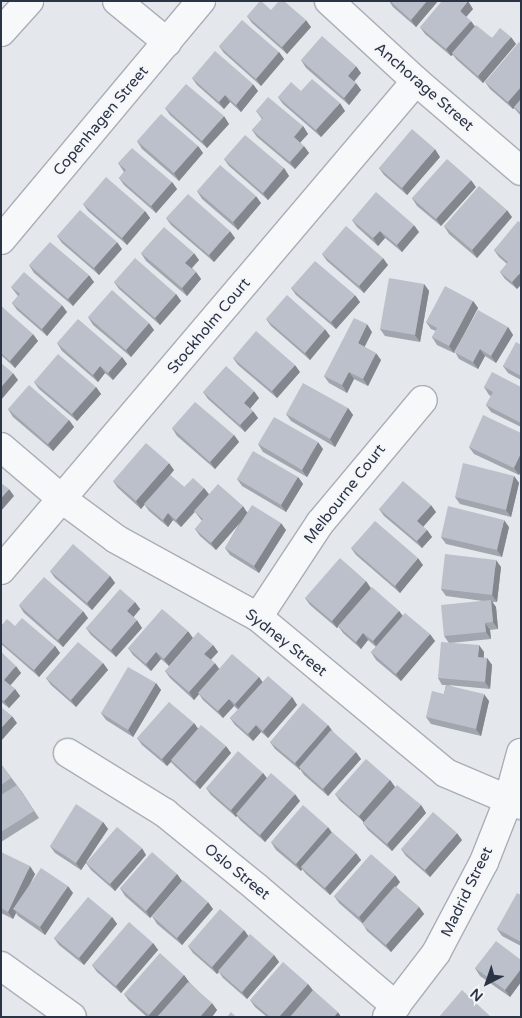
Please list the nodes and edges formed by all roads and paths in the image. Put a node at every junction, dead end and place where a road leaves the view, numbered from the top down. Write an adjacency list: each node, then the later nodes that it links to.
1 (29, 1): 5 (street)
2 (117, 1): 6 (street)
3 (201, 1): 6 (street, Copenhagen Street)
4 (329, 1): 7 (street, Anchorage Street)
5 (1, 32)
6 (167, 42): 9 (street, Copenhagen Street)
7 (416, 81): 8 (street, Anchorage Street); 12 (street, Stockholm Court)
8 (521, 171)
9 (1, 240)
10 (422, 400): 14 (street, Melbourne Court)
11 (1, 447): 12 (street, Sydney Street)
12 (62, 499): 13 (street, Stockholm Court); 14 (street, Sydney Street)
13 (1, 570)
14 (258, 617): 17 (street, Sydney Street)
15 (68, 753): 19 (street, Oslo Street)
16 (521, 754): 17 (street, Madrid Street)
17 (514, 803): 19 (street, Madrid Street)
18 (1, 966): 20 (street)
19 (391, 1011)
20 (72, 1017)

